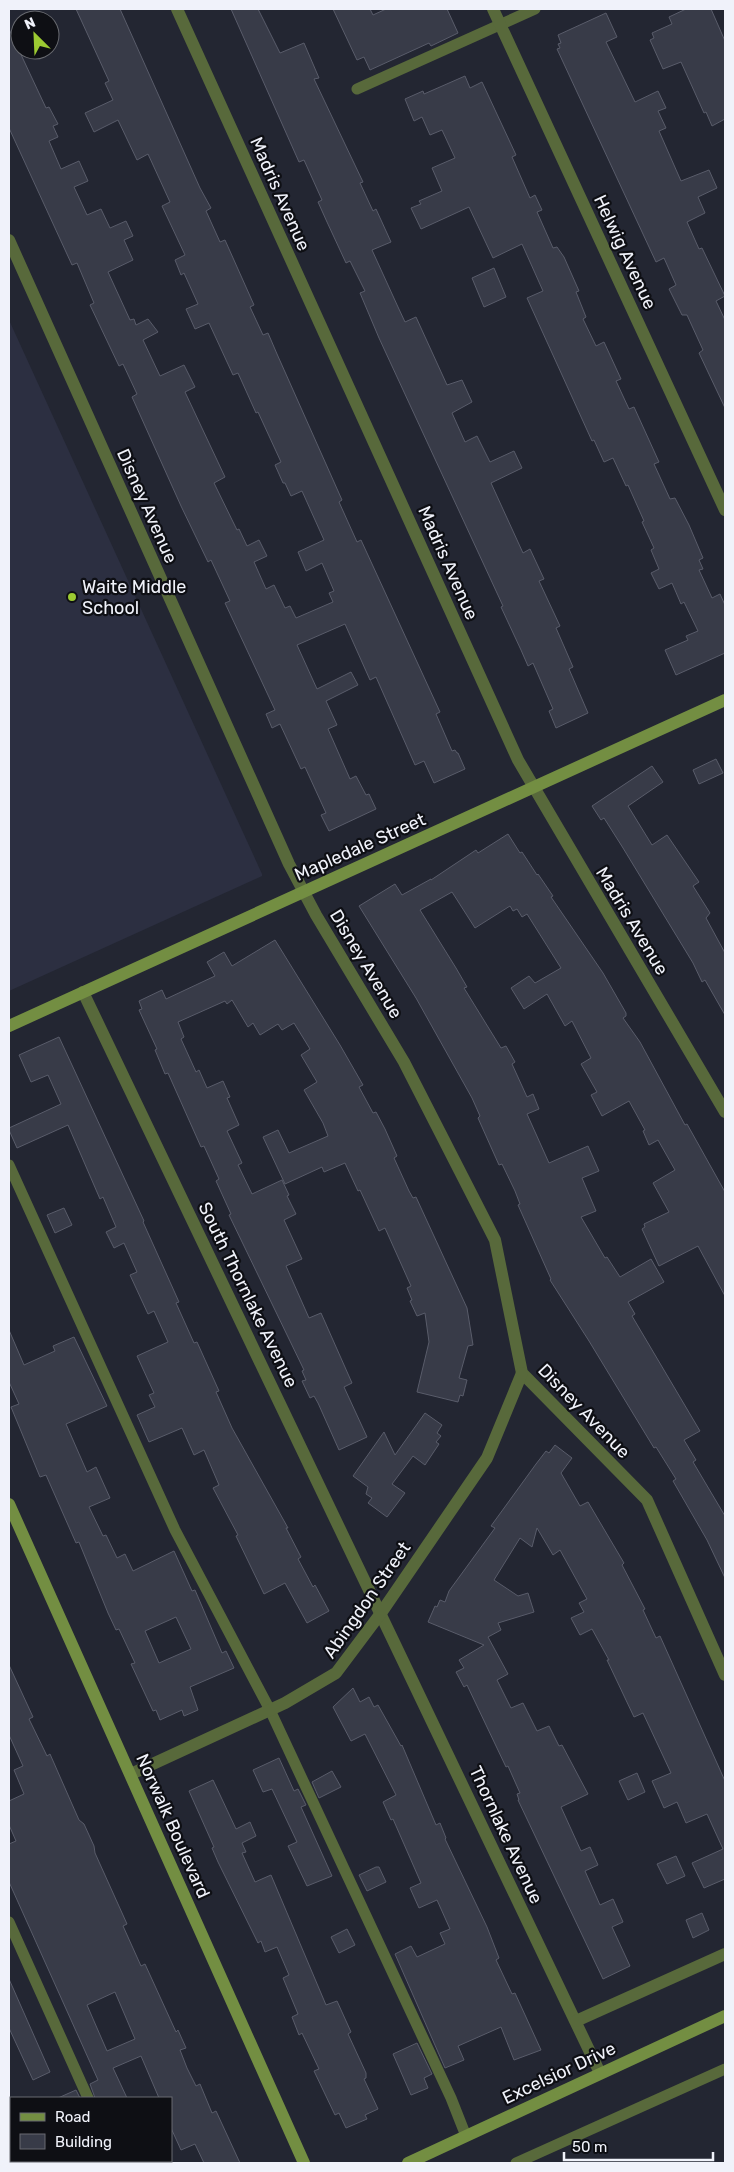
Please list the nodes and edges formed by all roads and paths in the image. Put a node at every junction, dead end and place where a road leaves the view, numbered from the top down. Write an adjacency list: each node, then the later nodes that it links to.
1 (177, 9): 9 (street, Madris Avenue)
2 (493, 9): 4 (street, Helwig Avenue)
3 (535, 9): 4 (lane)
4 (501, 25): 5 (lane); 7 (street, Helwig Avenue)
5 (356, 89)
6 (9, 240): 10 (street, Disney Avenue)
7 (725, 510)
8 (725, 700): 9 (street, Mapledale Street)
9 (533, 787): 10 (street, Mapledale Street); 13 (street, Madris Avenue)
10 (303, 892): 11 (street, Mapledale Street); 15 (street, Disney Avenue)
11 (83, 992): 12 (street, Mapledale Street); 17 (street, South Thornlake Avenue)
12 (9, 1026)
13 (725, 1112)
14 (9, 1165): 19 (lane)
15 (522, 1373): 17 (street, Abingdon Street); 18 (street, Disney Avenue)
16 (9, 1504): 20 (street, Norwalk Boulevard)
17 (381, 1613): 19 (street, Abingdon Street); 24 (street, Thornlake Avenue)
18 (725, 1675)
19 (270, 1710): 20 (street, Abingdon Street); 28 (lane)
20 (131, 1774): 29 (street, Norwalk Boulevard)
21 (9, 1922): 27 (lane)
22 (725, 1954): 24 (street)
23 (725, 2016): 26 (street, Excelsior Drive)
24 (576, 2021): 26 (street, Thornlake Avenue)
25 (725, 2069): 31 (lane)
26 (600, 2073): 28 (street, Excelsior Drive)
27 (88, 2097)
28 (466, 2136): 30 (street, Excelsior Drive)
29 (304, 2163)
30 (408, 2163)
31 (516, 2163)

